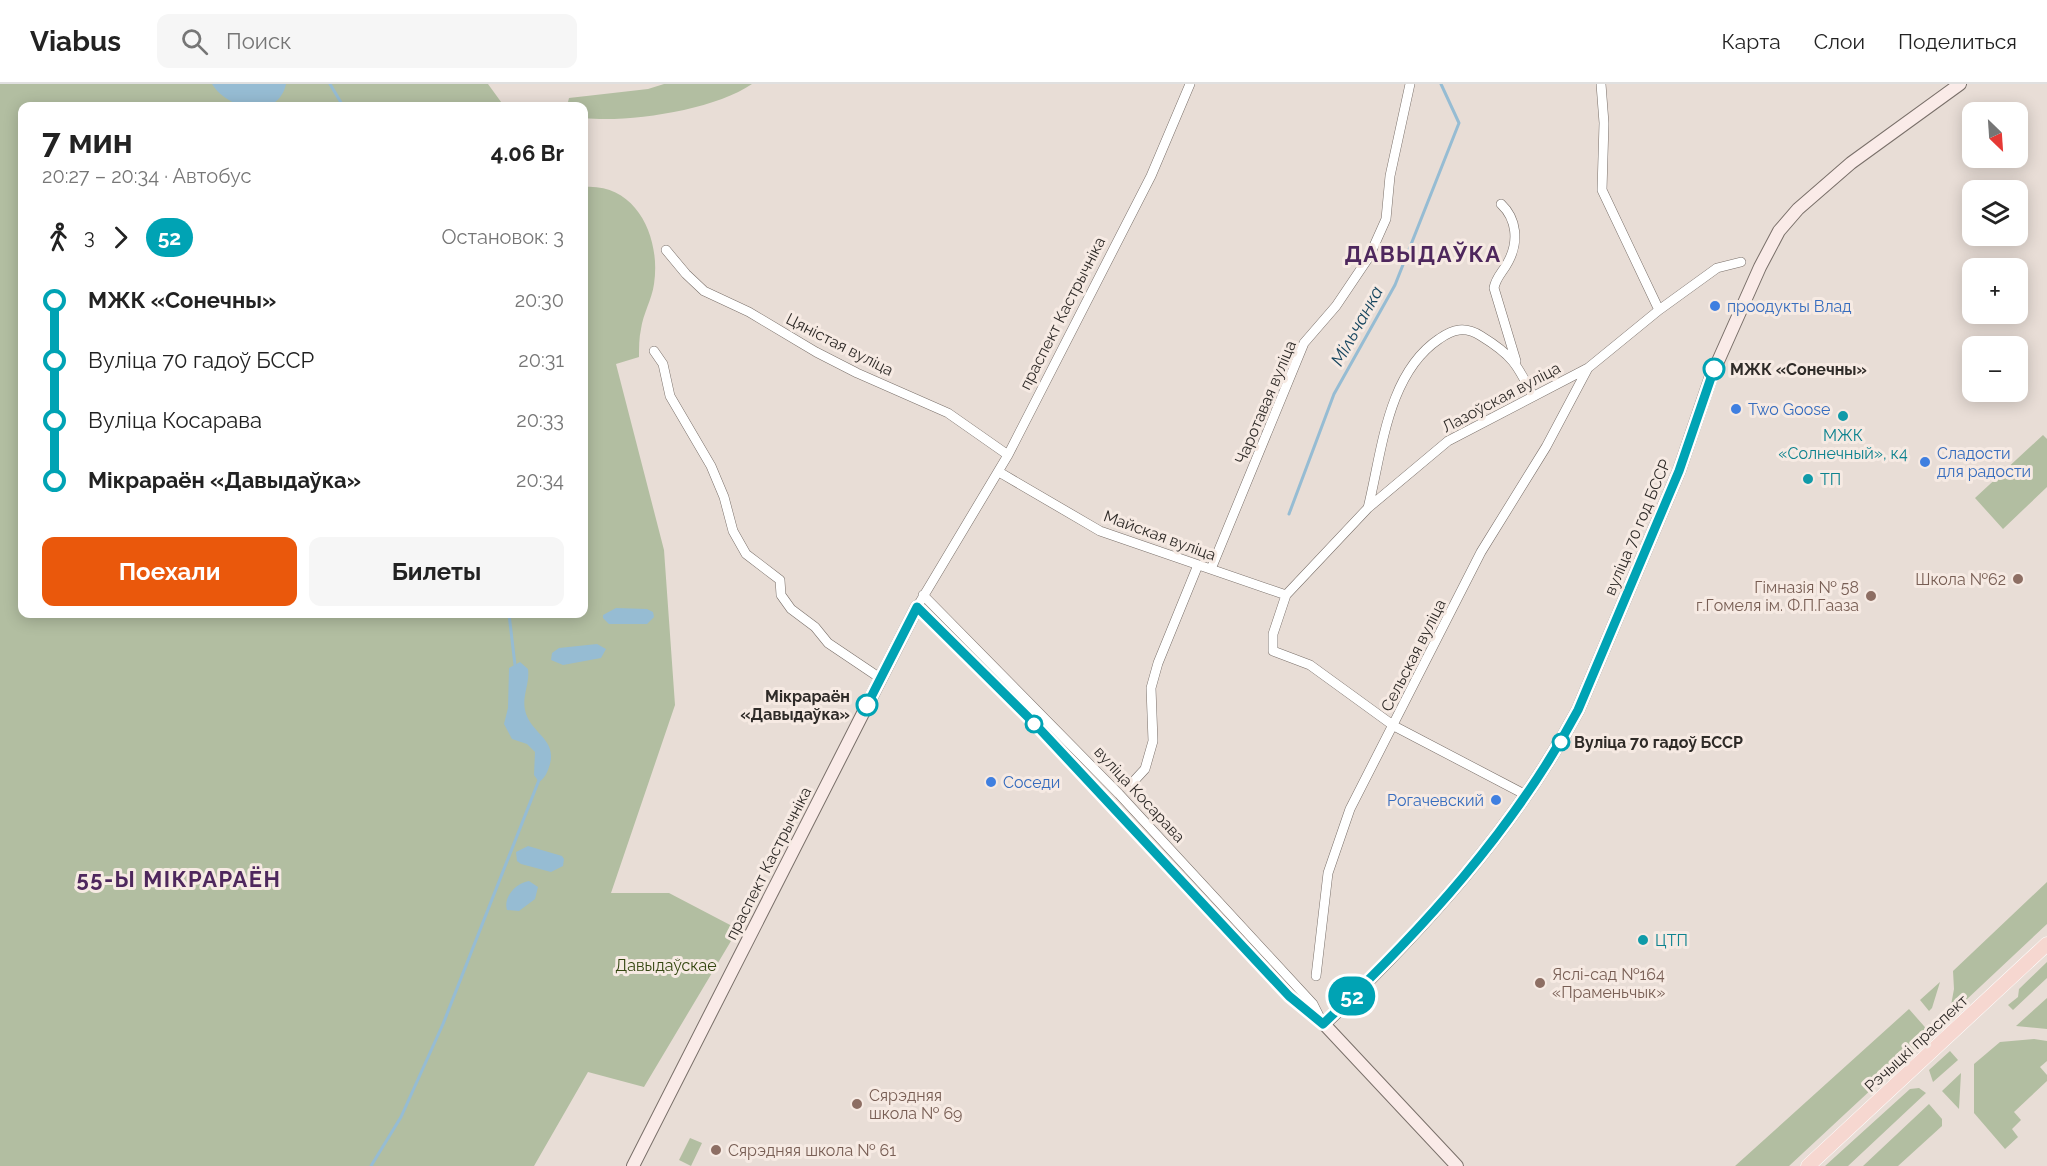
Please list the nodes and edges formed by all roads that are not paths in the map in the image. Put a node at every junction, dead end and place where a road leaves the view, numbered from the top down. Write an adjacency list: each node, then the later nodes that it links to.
1 (1190, 84): 13 (street, праспект Кастрычніка)
2 (1410, 84): 17 (street, Чаротавая вуліца)
3 (1601, 84): 8 (street)
4 (1960, 84): 24 (street, вуліца 70 год БССР)
5 (1501, 204): 10 (street)
6 (666, 250): 13 (street, Цяністая вуліца)
7 (1741, 262): 8 (street, Лазоўская вуліца)
8 (1659, 310): 11 (street, Лазоўская вуліца)
9 (654, 351): 21 (street)
10 (1516, 361): 12 (street); 15 (street)
11 (1588, 368): 12 (street, Лазоўская вуліца); 22 (street, Сельская вуліца)
12 (1533, 396): 15 (street, Лазоўская вуліца)
13 (1008, 455): 14 (street, праспект Кастрычніка)
14 (999, 472): 16 (street, Майская вуліца); 18 (street, праспект Кастрычніка)
15 (1368, 508): 19 (street, Лазоўская вуліца)
16 (1198, 566): 17 (street, Майская вуліца); 23 (street)
17 (1211, 569): 19 (street, Майская вуліца)
18 (923, 595): 20 (street, праспект Кастрычніка); 27 (street, вуліца Косарава)
19 (1286, 595): 22 (street, Лазоўская вуліца)
20 (917, 607): 21 (street, праспект Кастрычніка); 27 (street, вуліца Косарава)
21 (880, 678): 28 (street, праспект Кастрычніка)
22 (1394, 726): 24 (street); 26 (street, Сельская вуліца)
23 (1132, 782)
24 (1526, 795): 27 (street, вуліца 70 год БССР)
25 (2047, 944): 30 (main road, Рэчыцкі праспект)
26 (1316, 976)
27 (1323, 1024): 29 (street, вуліца Косарава)
28 (633, 1166)
29 (1457, 1166)
30 (1808, 1166)

